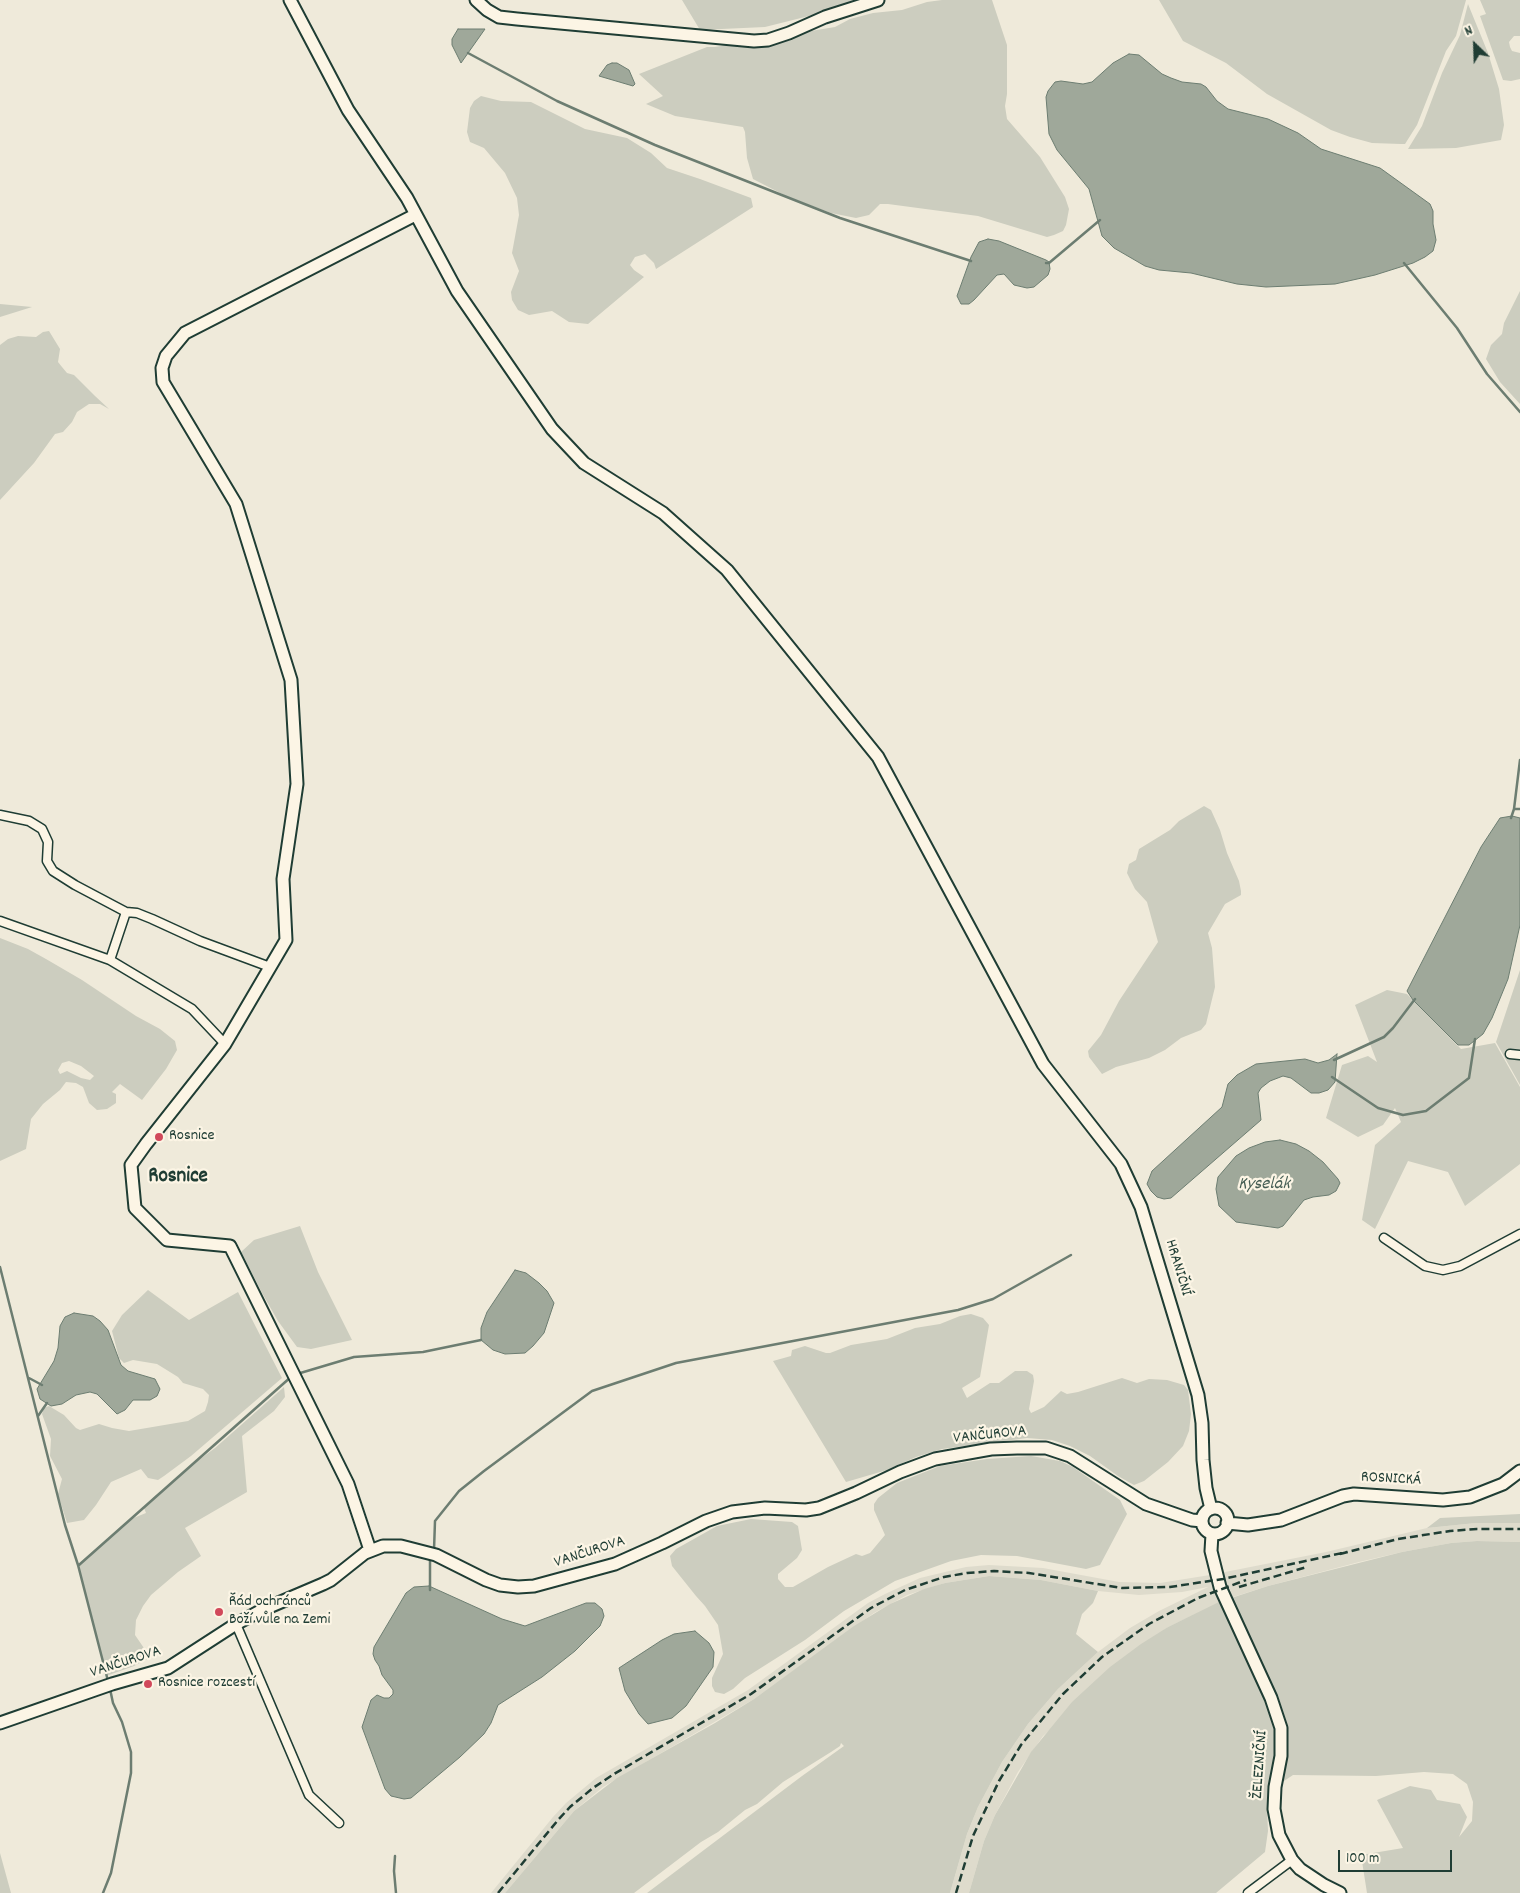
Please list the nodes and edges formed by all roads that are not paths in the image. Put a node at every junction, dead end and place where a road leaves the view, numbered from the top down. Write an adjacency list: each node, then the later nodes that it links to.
1 (290, 0): 4 (street, HRANIČNÍ)
2 (476, 0): 3 (street)
3 (878, 0)
4 (416, 215): 9 (street); 16 (street, HRANIČNÍ)
5 (0, 815): 6 (street)
6 (126, 912): 8 (street); 9 (street)
7 (0, 921): 8 (street)
8 (110, 960): 10 (street)
9 (270, 967): 10 (street)
10 (225, 1044): 20 (street)
11 (1510, 1054): 12 (street)
12 (1520, 1055)
13 (1520, 1234): 14 (street)
14 (1384, 1238)
15 (1520, 1471): 18 (street, ROSNICKÁ)
16 (1211, 1509): 17 (street); 18 (street)
17 (1202, 1521): 19 (street); 20 (street, VANČUROVA)
18 (1228, 1524): 19 (street)
19 (1212, 1534): 24 (street, ŽELEZNIČNÍ)
20 (370, 1550): 21 (street, VANČUROVA)
21 (236, 1624): 22 (street, VANČUROVA); 23 (street)
22 (0, 1723)
23 (339, 1823)
24 (1292, 1860): 25 (street); 26 (street, ŽELEZNIČNÍ)
25 (1248, 1893)
26 (1340, 1893)

